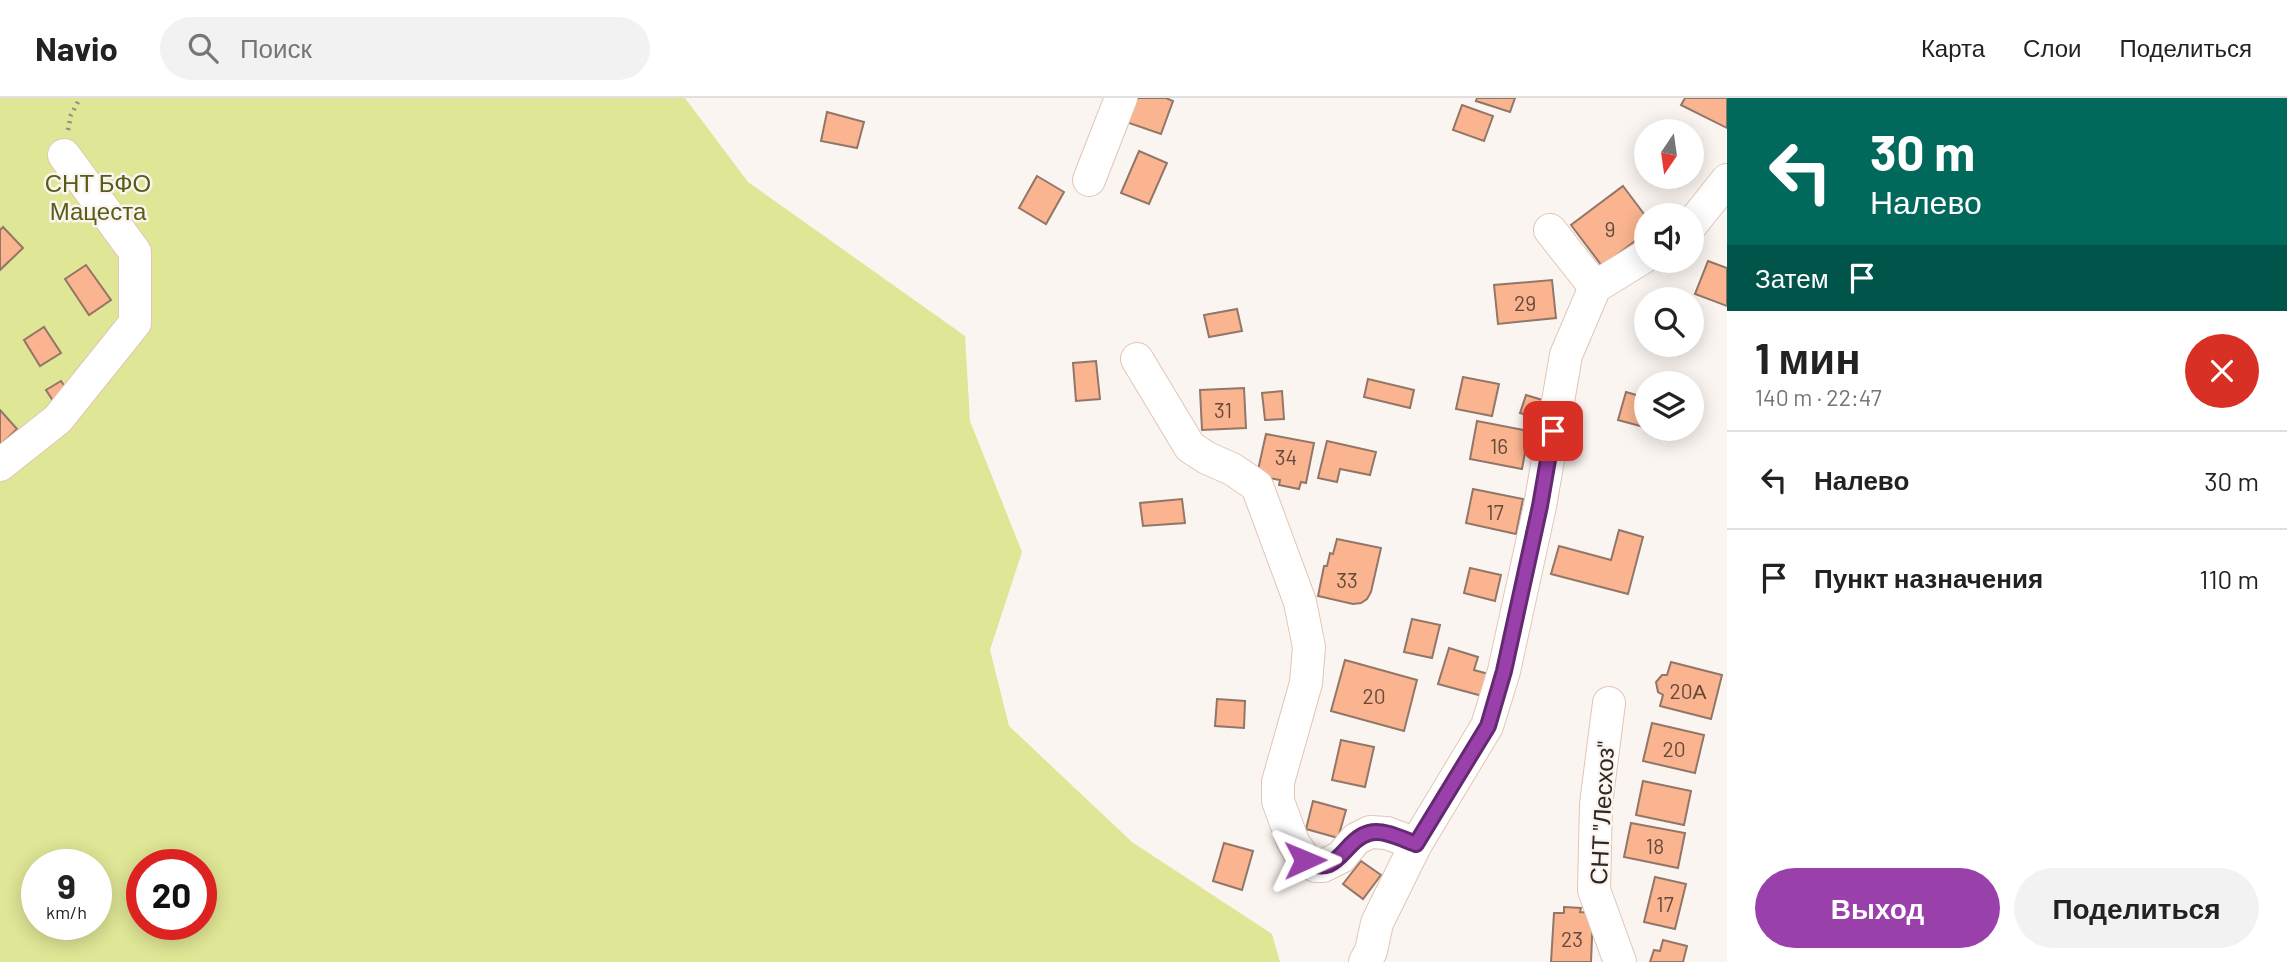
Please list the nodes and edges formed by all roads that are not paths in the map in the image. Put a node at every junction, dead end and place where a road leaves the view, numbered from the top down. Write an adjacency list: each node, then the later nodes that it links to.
1 (1121, 98): 3 (street)
2 (65, 155): 10 (street)
3 (1089, 180)
4 (1727, 180): 5 (street)
5 (1704, 209)
6 (1550, 230): 8 (street)
7 (1634, 263): 8 (street)
8 (1595, 287): 12 (street)
9 (1137, 359): 12 (street)
10 (0, 465)
11 (1609, 703): 14 (street, СНТ "Лесхоз")
12 (1416, 844): 13 (street)
13 (1371, 958)
14 (1620, 962)

